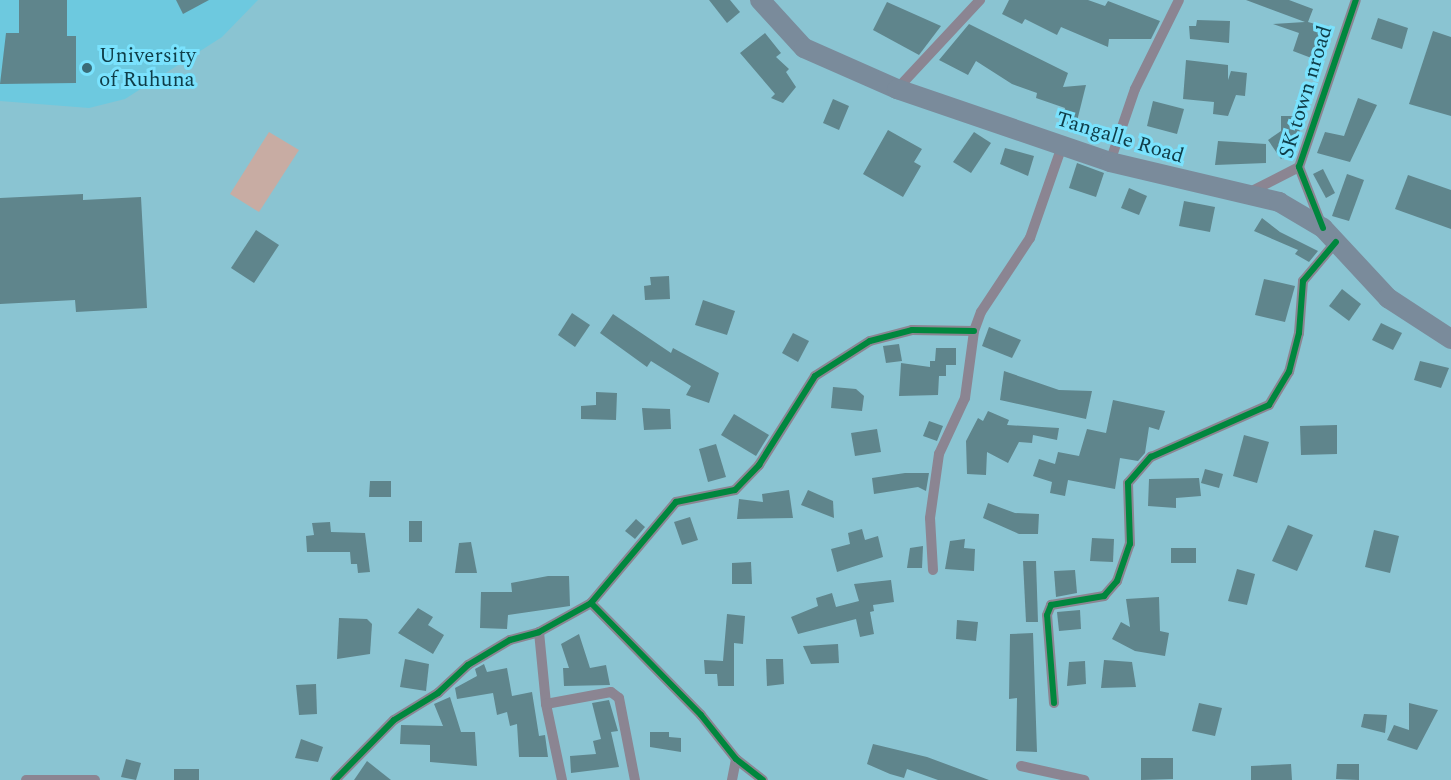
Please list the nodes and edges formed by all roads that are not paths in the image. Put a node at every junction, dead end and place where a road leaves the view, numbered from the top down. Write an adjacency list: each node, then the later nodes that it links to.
1 (760, 0): 5 (highway, Tangalle Road)
2 (980, 0): 5 (street)
3 (1179, 0): 7 (street)
4 (1356, 0): 8 (street, SK town nroad)
5 (897, 89): 6 (highway, Tangalle Road)
6 (1062, 146): 7 (highway, Tangalle Road); 11 (street)
7 (1110, 162): 9 (highway, Tangalle Road)
8 (1299, 167): 9 (street); 10 (street, SK town nroad)
9 (1250, 192): 10 (highway, Tangalle Road)
10 (1330, 235): 12 (highway, Tangalle Road); 16 (street)
11 (974, 331): 13 (street); 14 (street)
12 (1451, 339)
13 (933, 570)
14 (591, 603): 15 (street); 18 (street)
15 (540, 632): 17 (street); 22 (street)
16 (1054, 703)
17 (546, 705): 23 (street); 24 (street)
18 (735, 759): 25 (street); 26 (street)
19 (1021, 766): 27 (street)
20 (26, 780): 21 (street)
21 (95, 780)
22 (335, 780)
23 (562, 780)
24 (635, 780)
25 (732, 780)
26 (763, 780)
27 (1084, 780)

